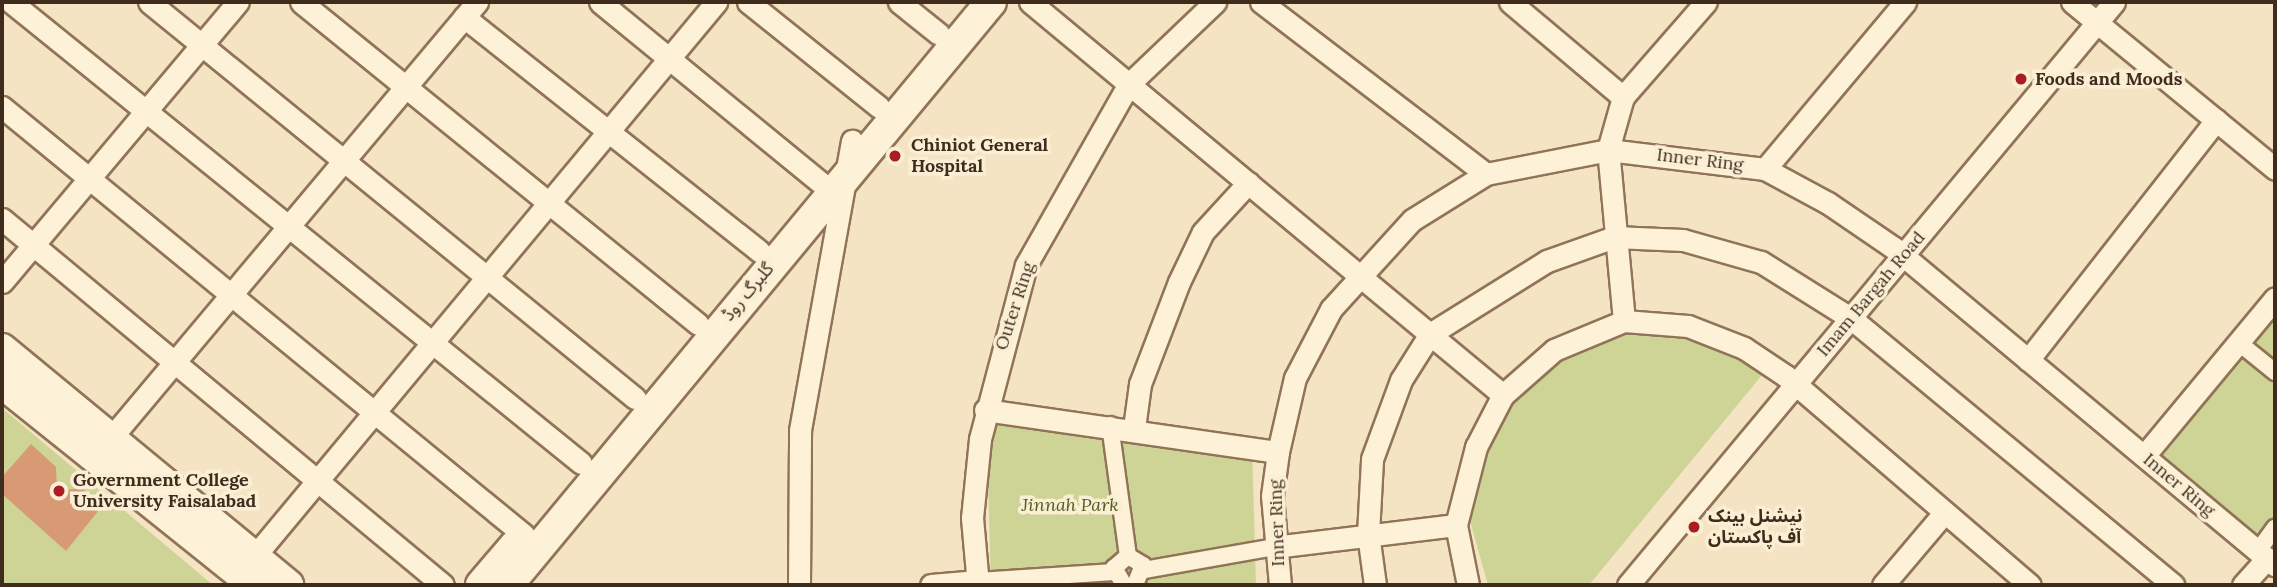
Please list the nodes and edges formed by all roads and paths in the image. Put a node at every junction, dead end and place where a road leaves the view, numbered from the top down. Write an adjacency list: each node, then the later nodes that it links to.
1 (11, 2): 29 (street)
2 (149, 2): 22 (street)
3 (238, 2): 22 (street)
4 (301, 2): 25 (street)
5 (600, 2): 23 (street)
6 (716, 2): 23 (street)
7 (748, 2): 28 (street)
8 (899, 2): 21 (street)
9 (964, 2): 21 (main road, گلبرگ روڈ)
10 (990, 2): 37 (main road, گلبرگ روڈ)
11 (1030, 2): 24 (street)
12 (1214, 2): 24 (street, Outer Ring)
13 (1261, 2): 38 (street)
14 (1510, 2): 26 (street)
15 (1706, 2): 26 (street)
16 (1905, 2): 35 (street)
17 (2072, 2): 20 (street)
18 (2114, 2): 20 (street, Imam Bargah Road)
19 (470, 9): 25 (street); 31 (street)
20 (2097, 21): 30 (street); 48 (street, Imam Bargah Road)
21 (939, 34): 28 (main road, گلبرگ روڈ)
22 (201, 45): 29 (street); 34 (street)
23 (669, 58): 31 (street); 40 (street)
24 (1129, 84): 41 (street); 68 (street, Outer Ring)
25 (405, 86): 34 (street); 42 (street)
26 (1623, 97): 33 (street)
27 (2, 107): 39 (street)
28 (879, 107): 32 (main road, گلبرگ روڈ)
29 (146, 111): 39 (street); 44 (street)
30 (2216, 120): 36 (street); 61 (street)
31 (610, 131): 42 (street); 47 (street)
32 (852, 141): 37 (street); 40 (main road, گلبرگ روڈ)
33 (1608, 150): 35 (street, Inner Ring); 38 (street, Inner Ring); 45 (street)
34 (343, 160): 44 (street); 50 (street)
35 (1765, 169): 48 (street, Inner Ring)
36 (2275, 169)
37 (849, 171): 92 (main road, گلبرگ روڈ); 93 (street)
38 (1486, 174): 49 (street, Inner Ring)
39 (89, 178): 46 (street); 52 (street)
40 (820, 182): 47 (main road, گلبرگ روڈ)
41 (1248, 183): 49 (street); 71 (street)
42 (550, 204): 50 (street); 56 (street)
43 (2, 219): 46 (street)
44 (288, 226): 52 (street); 59 (street)
45 (1615, 237): 54 (street); 55 (street); 57 (street)
46 (33, 245): 51 (street); 62 (street)
47 (759, 251): 56 (main road, گلبرگ روڈ)
48 (1904, 257): 54 (street, Imam Bargah Road); 61 (street, Inner Ring)
49 (1359, 275): 57 (street); 73 (street, Inner Ring)
50 (489, 279): 59 (street); 67 (street)
51 (2, 282)
52 (231, 295): 62 (street); 69 (street)
53 (2275, 298): 58 (street)
54 (1852, 319): 65 (street, Imam Bargah Road); 102 (street)
55 (1624, 321): 65 (street); 66 (street)
56 (698, 324): 67 (main road, گلبرگ روڈ)
57 (1430, 334): 66 (street); 80 (street)
58 (2238, 342): 63 (street); 74 (street)
59 (434, 344): 69 (street); 75 (street)
60 (2, 349): 72 (main road)
61 (2028, 360): 74 (street, Inner Ring)
62 (175, 362): 72 (street); 76 (street)
63 (2275, 372)
64 (2, 383): 86 (main road)
65 (1795, 385): 77 (street); 99 (street, Imam Bargah Road)
66 (1503, 395): 78 (street)
67 (635, 398): 75 (main road, گلبرگ روڈ)
68 (985, 410): 70 (street); 88 (street, Outer Ring)
69 (376, 414): 76 (street); 81 (street)
70 (1110, 425): 71 (street); 83 (street)
71 (1133, 428): 73 (street)
72 (110, 439): 86 (main road)
73 (1278, 452): 82 (street, Inner Ring)
74 (2144, 456): 84 (street, Inner Ring)
75 (581, 463): 81 (main road, گلبرگ روڈ)
76 (320, 483): 86 (street); 90 (street)
77 (1944, 513): 100 (street); 101 (street)
78 (1456, 526): 80 (street); 98 (street)
79 (2275, 528): 84 (street)
80 (1368, 534): 82 (street); 97 (street)
81 (524, 535): 91 (main road, گلبرگ روڈ)
82 (1274, 547): 85 (street); 96 (street, Inner Ring)
83 (1128, 556): 85 (street); 87 (street)
84 (2266, 558): 103 (street)
85 (1144, 570): 95 (street)
86 (253, 571): 89 (main road)
87 (1119, 579): 88 (street)
88 (978, 583): 94 (street)
89 (288, 585)
90 (443, 585)
91 (481, 585)
92 (508, 585)
93 (799, 585)
94 (931, 585)
95 (1135, 585)
96 (1280, 585)
97 (1375, 585)
98 (1468, 585)
99 (1628, 585)
100 (1883, 585)
101 (2030, 585)
102 (2173, 585)
103 (2243, 585)

